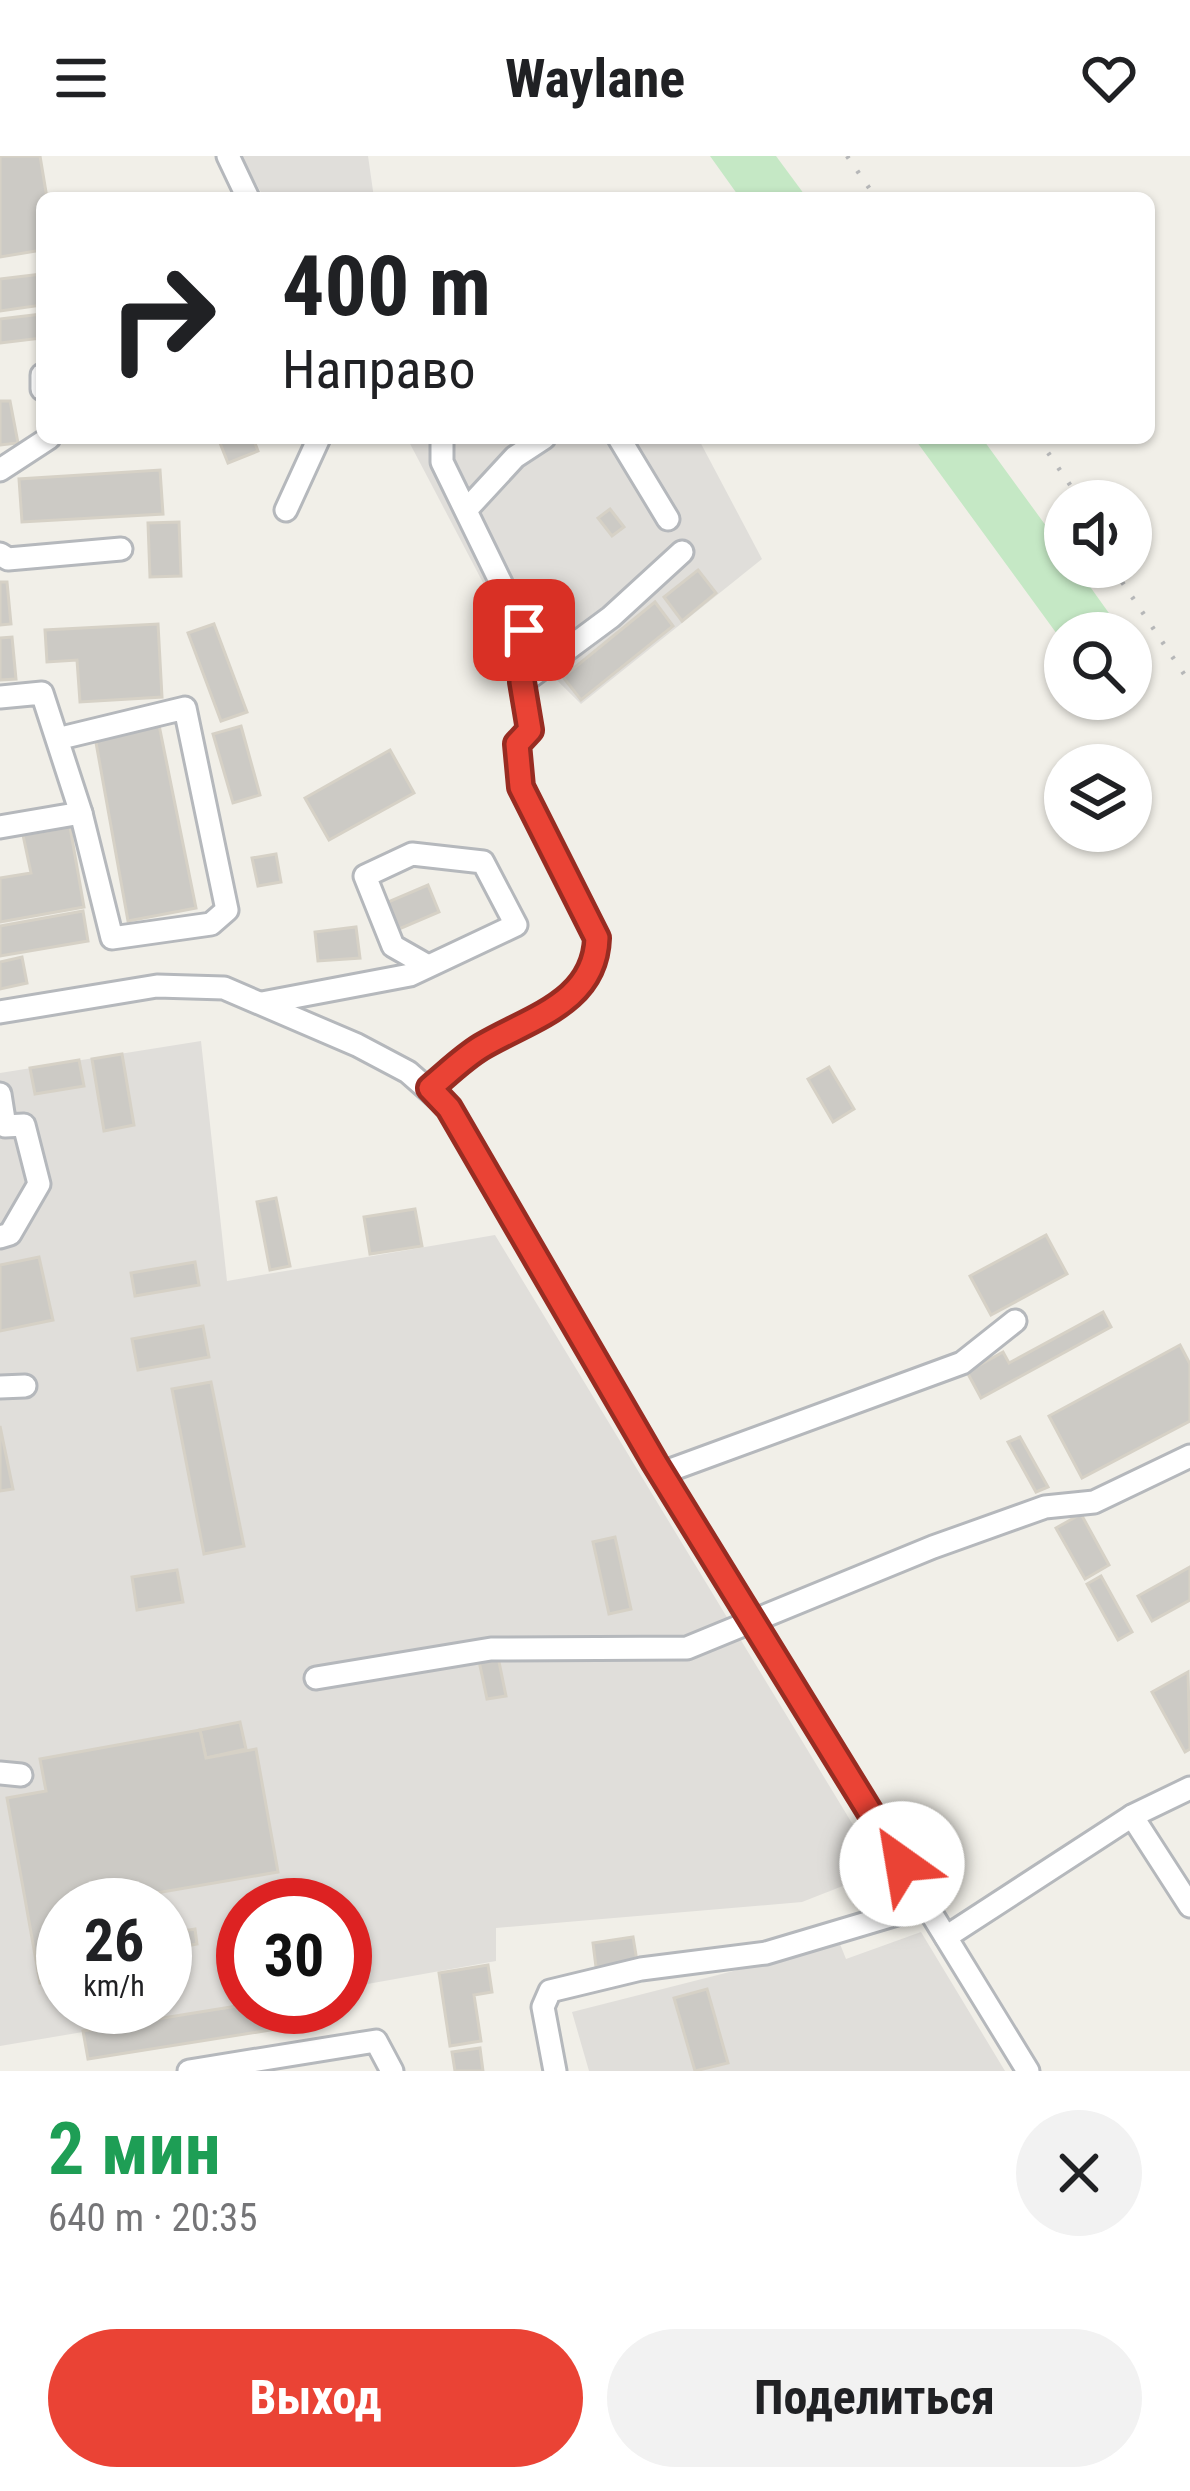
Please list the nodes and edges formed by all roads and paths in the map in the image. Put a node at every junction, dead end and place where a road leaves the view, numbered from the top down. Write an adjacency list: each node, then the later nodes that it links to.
1 (228, 156): 2 (street)
2 (245, 192)
3 (40, 444): 8 (street)
4 (316, 444): 10 (street)
5 (442, 444): 9 (street)
6 (535, 444): 9 (street)
7 (623, 444): 11 (street)
8 (0, 470)
9 (467, 509): 15 (street)
10 (286, 510)
11 (668, 519)
12 (121, 549): 14 (street)
13 (682, 552): 15 (street)
14 (0, 554)
15 (522, 682): 23 (street)
16 (0, 697): 17 (street)
17 (57, 739): 18 (street); 18 (street)
18 (81, 813): 19 (street)
19 (0, 827)
20 (428, 966): 20 (street); 21 (street)
21 (262, 1003): 22 (street); 23 (street)
22 (0, 1012)
23 (430, 1088): 31 (street)
24 (0, 1094): 25 (street)
25 (3, 1127): 26 (street)
26 (0, 1237)
27 (1016, 1321): 31 (street)
28 (26, 1386): 29 (street)
29 (0, 1387)
30 (1190, 1456): 32 (street)
31 (662, 1473): 32 (street)
32 (753, 1623): 33 (street); 36 (street)
33 (316, 1678)
34 (1190, 1788): 35 (street)
35 (1132, 1816): 37 (street); 38 (street)
36 (927, 1904): 38 (street); 41 (street)
37 (1190, 1906)
38 (946, 1937): 42 (street)
39 (189, 2071): 40 (street)
40 (392, 2071)
41 (555, 2071)
42 (1028, 2071)

